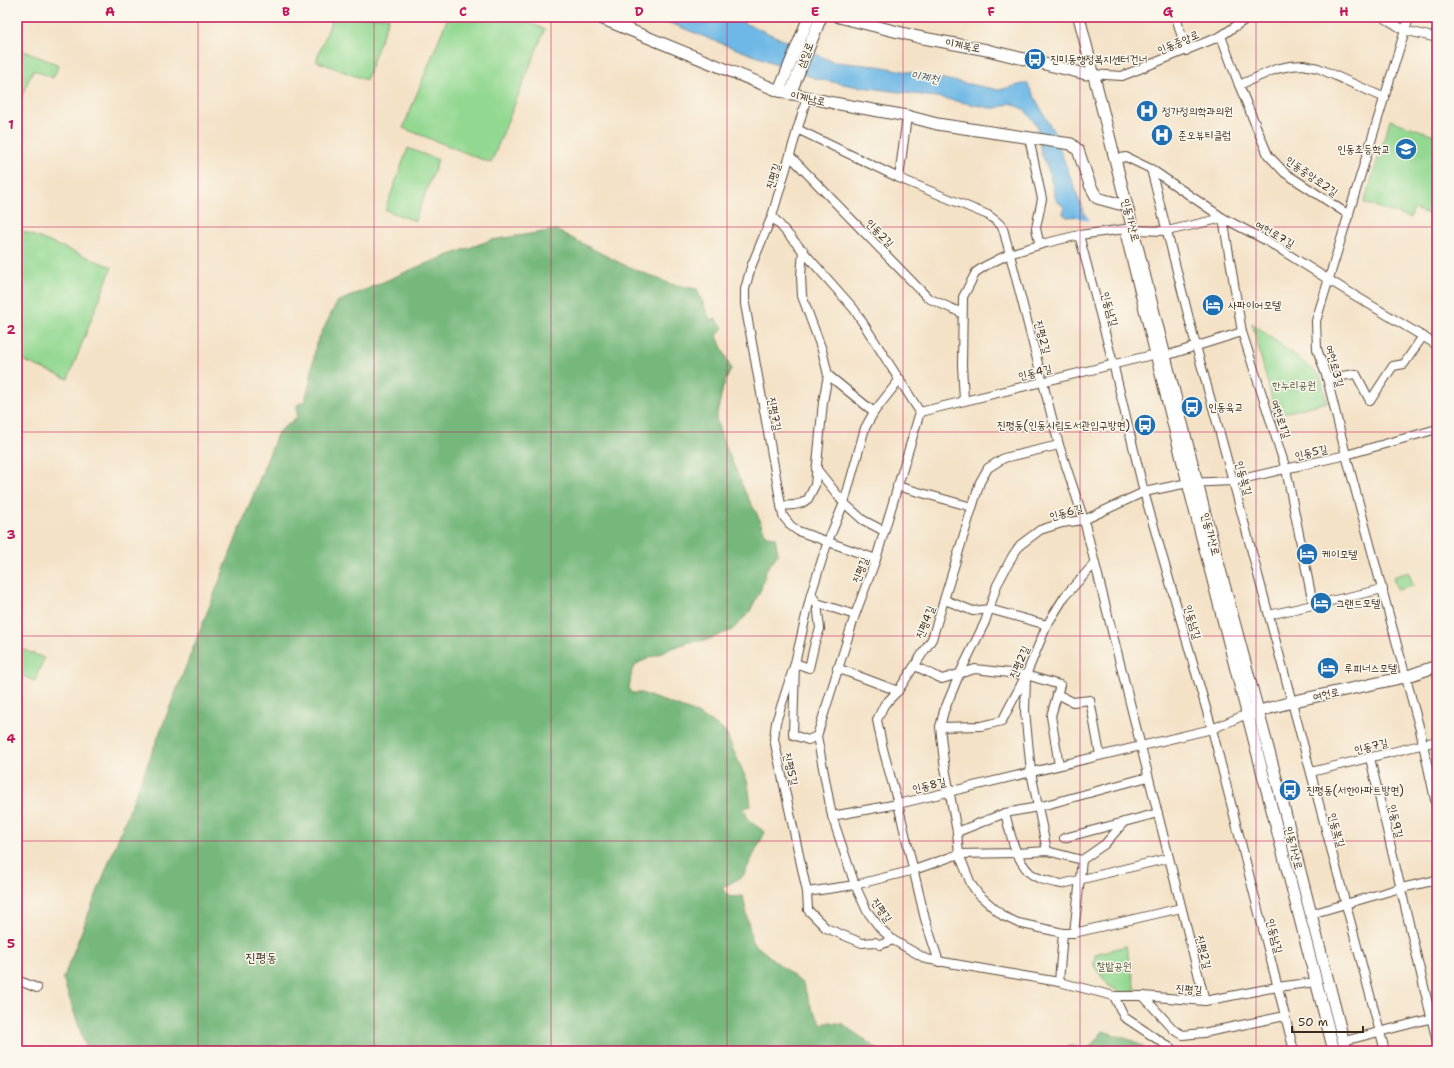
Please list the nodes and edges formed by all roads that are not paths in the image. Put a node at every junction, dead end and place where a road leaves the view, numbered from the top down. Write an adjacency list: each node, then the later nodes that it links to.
1 (598, 17): 17 (main road, 이계남로)
2 (809, 17): 17 (main road, 삼일로)
3 (821, 17): 18 (main road, 삼일로)
4 (839, 17): 15 (main road, 이계북로)
5 (1072, 17): 15 (main road, 인동가산로)
6 (1079, 17): 15 (main road, 인동가산로)
7 (1176, 17): 14 (street)
8 (1249, 17): 12 (street, 인동중앙로)
9 (1383, 17): 11 (street)
10 (1409, 17): 11 (street, 여헌로3길)
11 (1404, 30): 13 (street); 20 (street, 여헌로3길)
12 (1220, 36): 14 (street, 인동중앙로); 16 (street, 인동중앙로2길)
13 (1437, 38)
14 (1186, 51): 15 (street, 인동중앙로)
15 (1090, 74): 25 (main road, 인동가산로); 28 (main road, 인동가산로)
16 (1239, 86): 20 (street); 29 (street, 인동중앙로2길)
17 (779, 91): 18 (main road, 이계남로)
18 (790, 94): 19 (main road, 이계남로)
19 (807, 97): 21 (main road, 이계남로); 22 (street, 진평길)
20 (1384, 98): 29 (street, 여헌로3길)
21 (907, 116): 23 (main road, 이계남로); 27 (street)
22 (797, 129): 24 (street, 진평길); 27 (street, 진평2길)
23 (1029, 138): 28 (main road, 이계남로); 35 (street)
24 (790, 156): 30 (street, 진평길); 39 (street, 인동2길)
25 (1115, 159): 26 (street, 여헌로7길); 32 (main road, 인동가산로)
26 (1151, 169): 31 (street, 여헌로7길); 33 (street, 인동북길)
27 (899, 178): 37 (street, 진평2길)
28 (1119, 204): 32 (main road, 인동가산로)
29 (1349, 215): 38 (street, 여헌로3길)
30 (772, 216): 36 (street); 63 (street, 진평7길)
31 (1223, 218): 33 (street); 38 (street, 여헌로7길); 40 (street, 여헌로1길)
32 (1129, 229): 33 (street); 34 (street); 44 (main road, 인동가산로)
33 (1167, 231): 43 (street, 인동북길)
34 (1079, 235): 35 (street); 45 (street, 인동남길)
35 (1046, 243): 37 (street)
36 (803, 250): 46 (street); 48 (street)
37 (1009, 254): 39 (street); 49 (street, 진평2길)
38 (1329, 280): 41 (street, 여헌로7길); 47 (street, 여헌로3길)
39 (962, 313): 50 (street)
40 (1242, 332): 43 (street); 57 (street, 여헌로1길)
41 (1423, 336): 42 (street, 여헌로7길); 47 (street)
42 (1437, 345)
43 (1196, 346): 44 (street, 인동4길); 58 (street, 인동북길)
44 (1160, 355): 45 (street, 인동4길); 59 (main road, 인동가산로)
45 (1113, 363): 49 (street, 인동4길); 61 (street, 인동남길)
46 (828, 375): 51 (street); 56 (street)
47 (1327, 378): 55 (street, 여헌로3길)
48 (900, 379): 51 (street); 52 (street)
49 (1043, 382): 50 (street, 인동4길); 54 (street, 진평2길)
50 (964, 400): 52 (street, 인동4길)
51 (874, 412): 62 (street)
52 (920, 412): 60 (street, 진평길)
53 (1437, 429): 55 (street, 인동5길)
54 (1060, 445): 64 (street, 진평4길); 65 (street, 진평2길)
55 (1346, 455): 57 (street, 인동5길); 70 (street, 여헌로3길)
56 (816, 468): 62 (street); 63 (street)
57 (1286, 469): 58 (street, 인동5길); 74 (street, 여헌로1길)
58 (1233, 482): 59 (street, 인동5길); 77 (street, 인동북길)
59 (1193, 483): 61 (street, 인동6길); 89 (main road, 인동가산로)
60 (897, 486): 64 (street); 66 (street, 진평길)
61 (1144, 492): 65 (street, 인동6길); 91 (street, 인동남길)
62 (844, 503): 66 (street); 67 (street)
63 (781, 506): 67 (street, 진평7길)
64 (972, 507): 72 (street, 진평4길)
65 (1084, 520): 69 (street, 진평2길); 75 (street, 인동6길)
66 (884, 531): 68 (street, 진평길)
67 (828, 541): 68 (street, 진평7길); 71 (street, 진평5길)
68 (876, 559): 76 (street, 진평길)
69 (1095, 563): 78 (street, 진평2길); 95 (street, 진평2길)
70 (1383, 589): 74 (street); 85 (street, 여헌로3길)
71 (811, 594): 73 (street); 79 (street, 진평5길)
72 (945, 600): 75 (street); 80 (street, 진평4길)
73 (817, 603): 76 (street); 79 (street)
74 (1313, 604): 77 (street)
75 (989, 609): 78 (street); 83 (street, 인동6길)
76 (855, 615): 82 (street, 진평길)
77 (1269, 615): 88 (street, 인동북길)
78 (1047, 625): 84 (street, 진평2길)
79 (795, 663): 92 (street); 122 (street, 진평5길)
80 (914, 666): 83 (street); 86 (street, 진평4길)
81 (1437, 666): 85 (main road, 여헌로)
82 (837, 668): 86 (street); 92 (street, 진평길)
83 (959, 675): 84 (street); 90 (street, 인동6길)
84 (1026, 675): 87 (street); 90 (street, 진평2길); 99 (street)
85 (1405, 677): 88 (main road, 여헌로); 94 (street)
86 (898, 691): 103 (street, 진평4길)
87 (1057, 694): 96 (street); 98 (street)
88 (1292, 702): 89 (main road, 여헌로); 100 (street, 인동북길)
89 (1252, 712): 91 (street, 인동8길); 125 (main road, 인동가산로); 132 (main road, 인동가산로)
90 (940, 727): 102 (street, 인동6길)
91 (1212, 729): 95 (street, 인동8길); 133 (street, 인동남길)
92 (817, 736): 108 (street, 진평길)
93 (1437, 741): 94 (street, 인동7길)
94 (1423, 745): 97 (street, 인동7길); 105 (street)
95 (1141, 746): 96 (street, 인동8길); 101 (street, 진평2길)
96 (1100, 755): 98 (street, 인동8길)
97 (1370, 758): 100 (street, 인동7길); 121 (street, 인동9길)
98 (1059, 765): 99 (street, 인동8길)
99 (1031, 772): 102 (street, 인동8길); 104 (street)
100 (1311, 772): 123 (street, 인동북길)
101 (1148, 777): 104 (street); 107 (street, 진평2길)
102 (949, 792): 103 (street, 인동8길); 110 (street)
103 (898, 804): 108 (street, 인동8길); 117 (street, 진평4길)
104 (1038, 807): 106 (street); 112 (street)
105 (1437, 809)
106 (1004, 813): 110 (street); 113 (street)
107 (1158, 813): 109 (street); 115 (street, 진평2길)
108 (832, 816): 120 (street, 진평길)
109 (1124, 822): 111 (street); 116 (street)
110 (957, 832): 114 (street)
111 (1064, 838)
112 (1047, 851): 113 (street); 116 (street)
113 (1016, 853): 114 (street); 118 (street)
114 (958, 854): 117 (street); 126 (street)
115 (1169, 858): 118 (street); 124 (street, 진평2길)
116 (1082, 860): 118 (street)
117 (914, 870): 120 (street, 진평길); 129 (street, 진평4길)
118 (1080, 880): 127 (street)
119 (1437, 880): 121 (street)
120 (855, 885): 122 (street, 진평길); 128 (street, 진평길)
121 (1400, 889): 123 (street); 139 (street, 인동9길)
122 (807, 892): 128 (street, 진평5길)
123 (1346, 904): 125 (street); 140 (street, 인동북길)
124 (1182, 908): 127 (street); 137 (street, 진평2길)
125 (1311, 914): 142 (main road, 인동가산로)
126 (1063, 933): 127 (street); 131 (street)
127 (1074, 933)
128 (893, 940): 129 (street, 진평길)
129 (939, 962): 131 (street, 진평길)
130 (17, 980): 134 (street)
131 (1059, 982): 135 (street, 진평길)
132 (1316, 982): 133 (street, 진평길); 145 (main road, 인동가산로)
133 (1277, 986): 137 (street, 진평길); 138 (street, 인동남길)
134 (37, 988)
135 (1114, 996): 136 (street, 진평길); 143 (street)
136 (1143, 996): 137 (street, 진평길); 138 (street)
137 (1205, 1001)
138 (1284, 1016): 144 (street, 인동남길)
139 (1434, 1017): 140 (street); 141 (street, 인동9길)
140 (1380, 1032): 142 (street); 146 (street, 인동북길)
141 (1437, 1042)
142 (1345, 1046)
143 (1175, 1051)
144 (1294, 1051)
145 (1334, 1051)
146 (1384, 1051)

